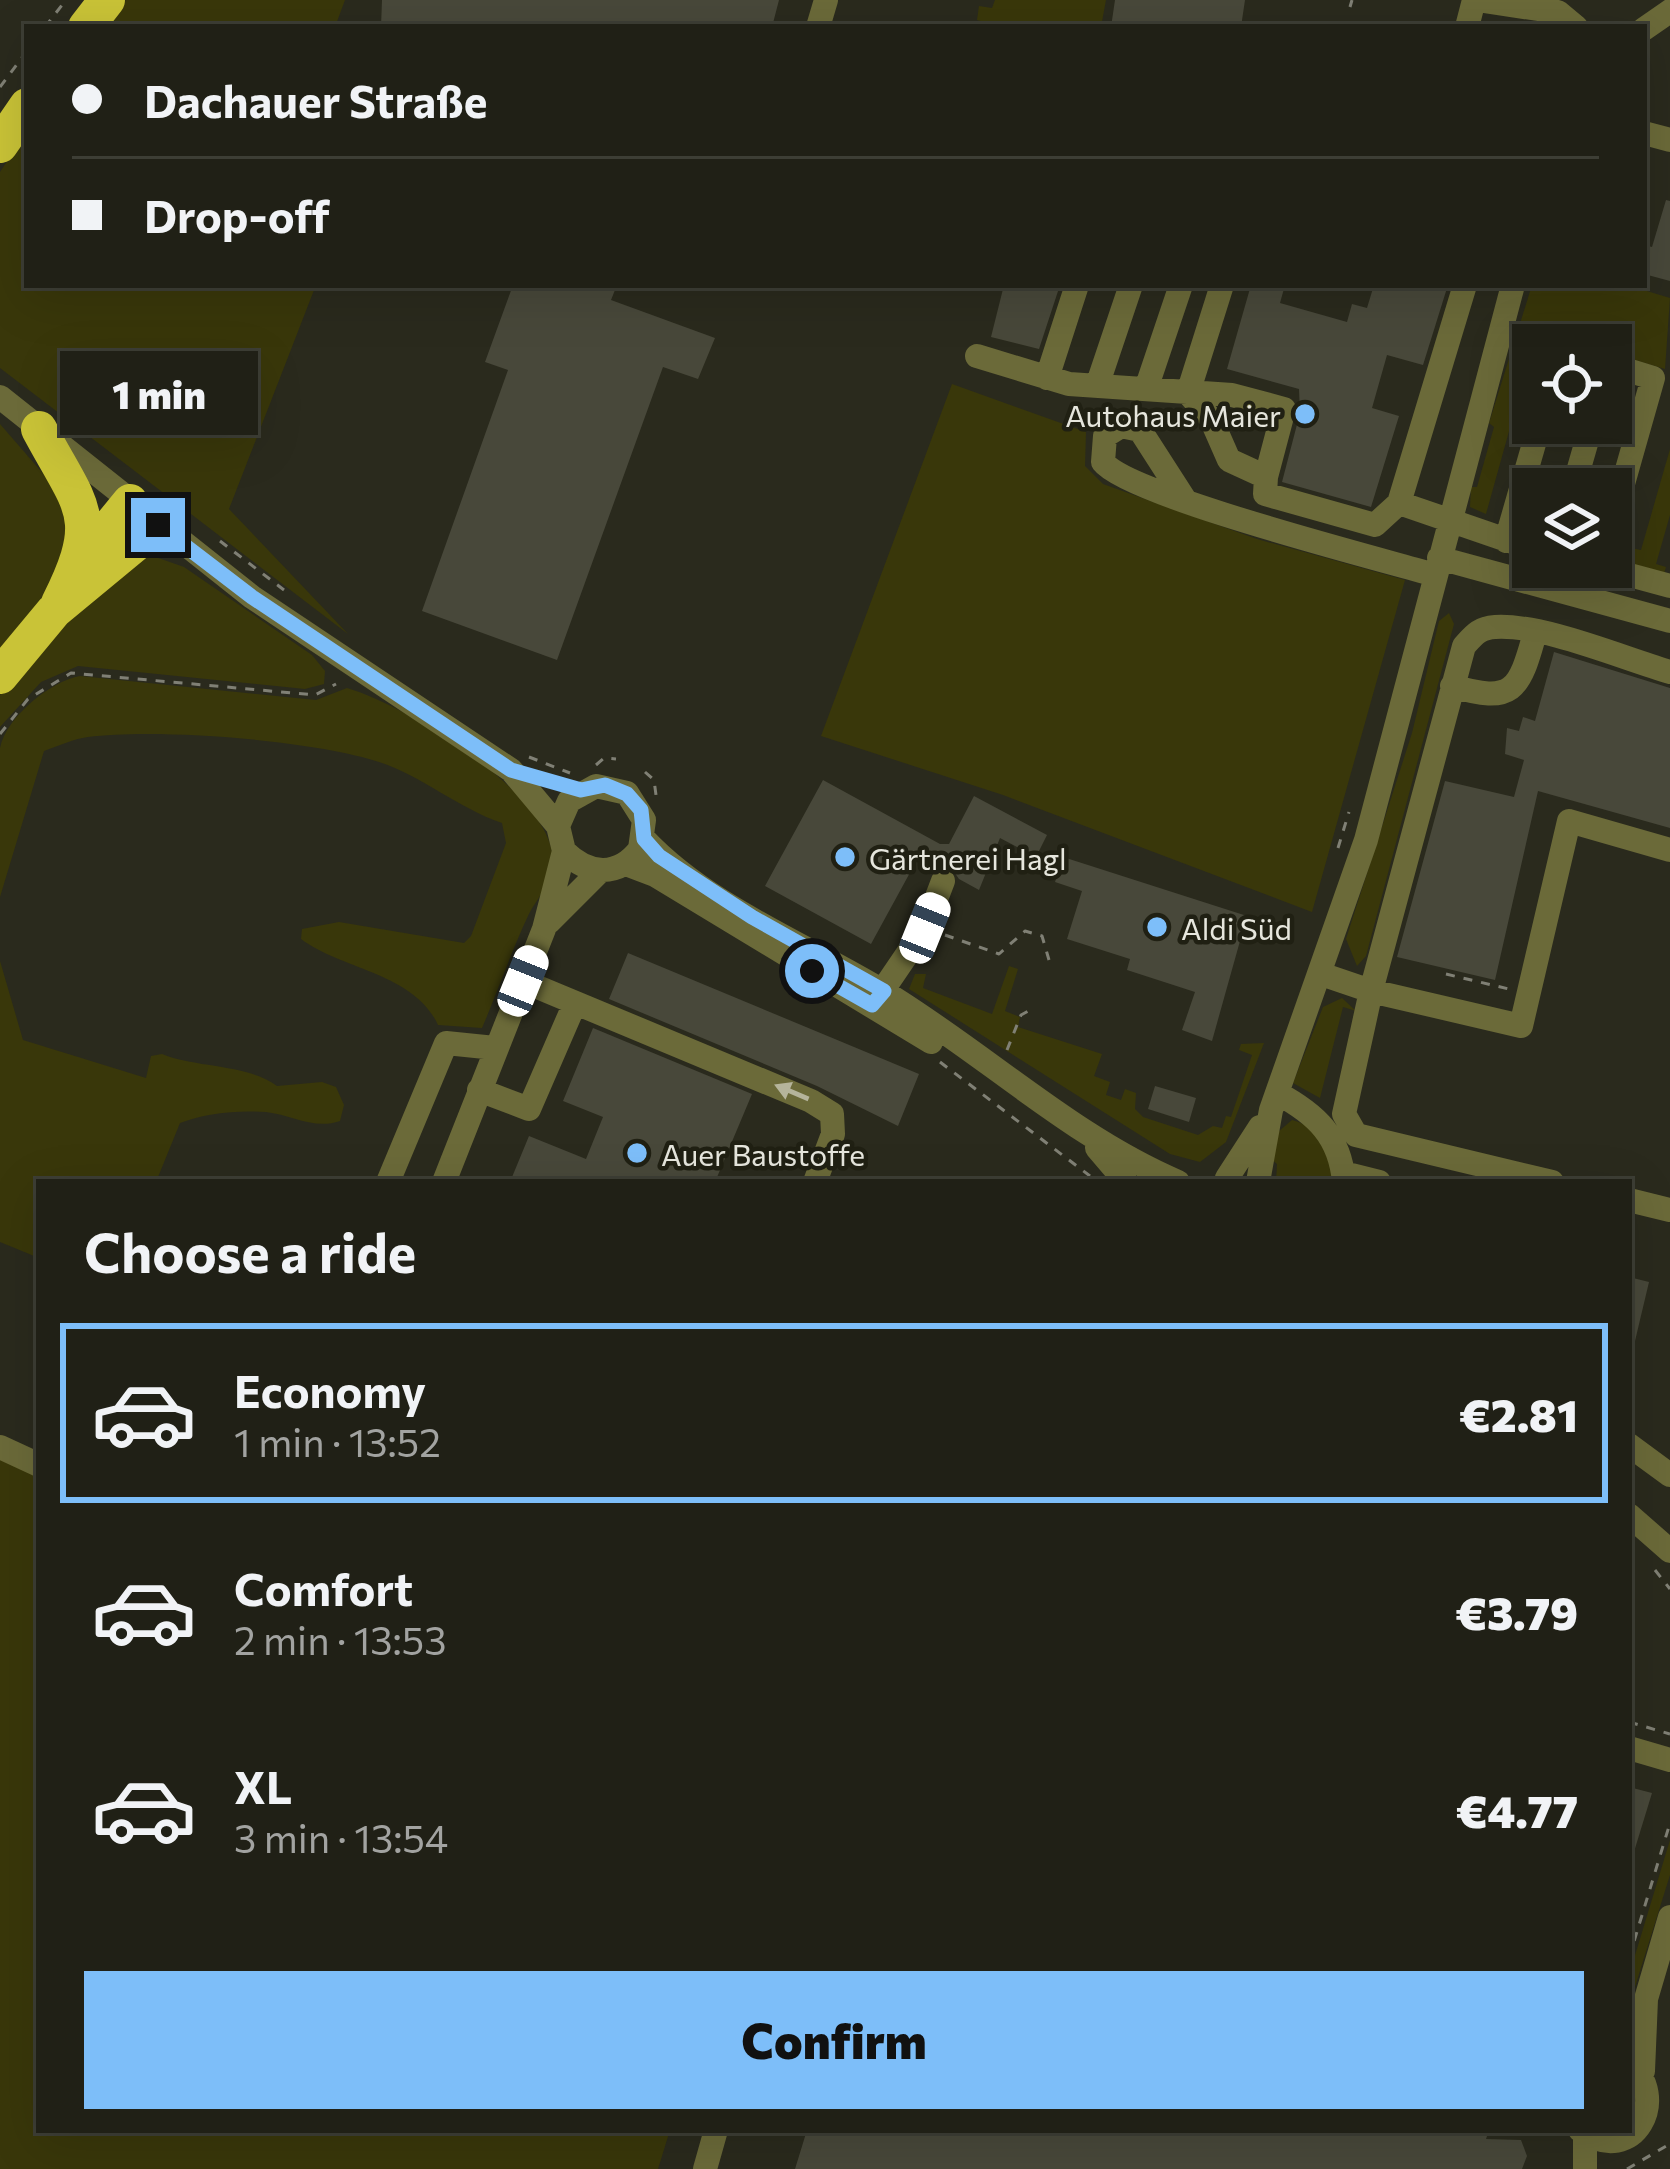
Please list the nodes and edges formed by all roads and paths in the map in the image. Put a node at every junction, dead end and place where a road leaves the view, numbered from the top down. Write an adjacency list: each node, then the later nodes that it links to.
1 (66, 0): 4 (path)
2 (107, 0): 5 (highway)
3 (1476, 0): 6 (street)
4 (47, 24)
5 (88, 24)
6 (1572, 24)
7 (24, 55): 8 (path)
8 (0, 87)
9 (24, 110): 10 (highway)
10 (0, 145)
11 (1076, 288): 19 (street)
12 (1130, 288): 20 (street)
13 (1180, 288): 21 (street)
14 (1221, 288): 22 (street)
15 (1464, 288): 29 (street)
16 (1512, 288): 32 (street)
17 (977, 356): 19 (street)
18 (1632, 371): 26 (street)
19 (1047, 377): 20 (street)
20 (1097, 386): 21 (street)
21 (1146, 389): 22 (street)
22 (1188, 393): 27 (street); 27 (street)
23 (0, 397): 24 (street)
24 (39, 429): 30 (street); 36 (highway)
25 (1534, 444): 33 (street)
26 (1628, 468)
27 (1265, 486): 29 (street); 31 (street)
28 (1184, 500): 31 (street)
29 (1399, 503): 32 (street)
30 (144, 514): 36 (highway); 39 (highway); 42 (street)
31 (1259, 524): 35 (street)
32 (1449, 524): 33 (street); 35 (street)
33 (1506, 541): 34 (street)
34 (1512, 543)
35 (1437, 566): 40 (street); 63 (street)
36 (76, 568): 39 (highway)
37 (1632, 576): 38 (street)
38 (1670, 586)
39 (54, 611): 44 (highway)
40 (1670, 621)
41 (1535, 633): 43 (street); 45 (street); 45 (street)
42 (355, 667): 46 (path); 48 (street)
43 (1670, 672)
44 (0, 676)
45 (1452, 686): 66 (street)
46 (0, 734)
47 (616, 759): 50 (path)
48 (514, 761): 50 (street); 50 (path); 53 (street)
49 (645, 772): 51 (path)
50 (581, 778): 53 (street); 54 (street)
51 (659, 803)
52 (1351, 804): 56 (path)
53 (561, 838): 58 (street); 60 (street)
54 (644, 839): 57 (street); 68 (street)
55 (1670, 850): 67 (street)
56 (1335, 860)
57 (626, 864): 58 (street); 68 (street)
58 (600, 871): 60 (street)
59 (943, 881): 61 (street)
60 (544, 928): 65 (street)
61 (925, 928): 62 (path); 68 (street)
62 (1049, 960)
63 (1321, 974): 66 (street); 75 (street)
64 (1446, 974): 67 (path)
65 (523, 981): 69 (street); 71 (street)
66 (1371, 992): 67 (street); 76 (street)
67 (1528, 994)
68 (878, 998): 77 (street)
69 (575, 1003): 74 (street); 82 (street, one-way to 69)
70 (1034, 1008): 72 (path)
71 (495, 1048): 74 (street); 80 (street)
72 (1006, 1053)
73 (939, 1061): 83 (path)
74 (479, 1090): 81 (street)
75 (1274, 1101): 76 (street); 85 (street); 86 (street)
76 (1341, 1133): 78 (street); 79 (street)
77 (1127, 1170): 84 (street)
78 (1502, 1176)
79 (1343, 1178)
80 (389, 1179)
81 (446, 1179)
82 (816, 1179)
83 (1093, 1179)
84 (1165, 1179)
85 (1227, 1179)
86 (1259, 1179)
87 (1632, 1201): 88 (street)
88 (1670, 1210)
89 (0, 1447): 91 (street)
90 (1636, 1449): 92 (street)
91 (36, 1464)
92 (1670, 1475)
93 (1632, 1518): 94 (street)
94 (1668, 1550)
95 (1632, 1723): 96 (path)
96 (1670, 1734)
97 (1632, 1749): 98 (street)
98 (1670, 1760)
99 (1670, 1823): 101 (path)
100 (1670, 1917): 102 (street)
101 (1632, 1948)
102 (1646, 1999): 103 (street); 104 (street)
103 (1632, 2022)
104 (1636, 2067): 105 (street)
105 (1664, 2102): 109 (street)
106 (715, 2133): 111 (street)
107 (1582, 2133): 112 (street)
108 (1583, 2133): 110 (street)
109 (1662, 2135): 110 (street); 110 (path)
110 (1625, 2157): 113 (street)
111 (705, 2169)
112 (1585, 2169)
113 (1604, 2169)

